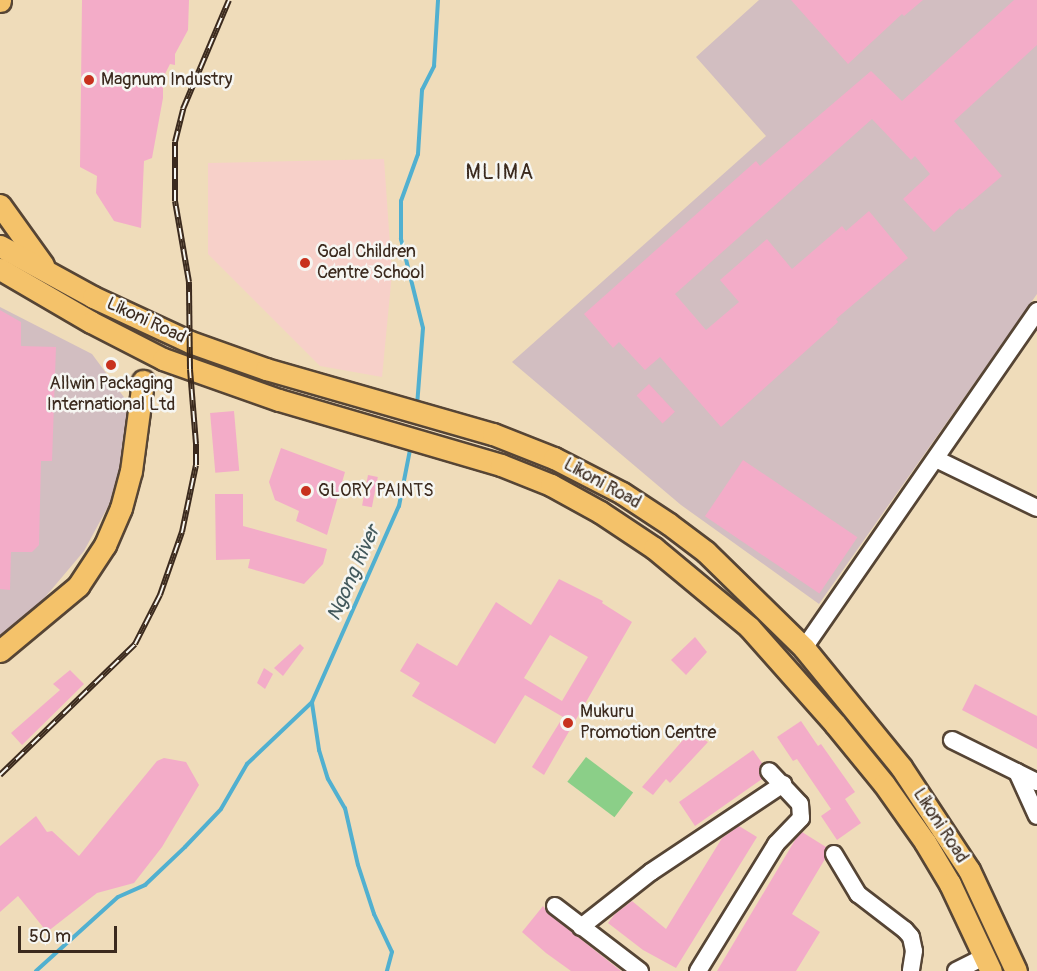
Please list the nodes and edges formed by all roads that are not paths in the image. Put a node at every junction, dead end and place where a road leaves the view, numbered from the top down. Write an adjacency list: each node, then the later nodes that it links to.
1 (0, 205): 4 (main road)
2 (0, 246): 4 (main road, Likoni Road)
3 (0, 268): 8 (main road, Likoni Road)
4 (49, 272): 6 (main road, Likoni Road)
5 (1037, 311): 11 (street)
6 (129, 313): 7 (main road, Likoni Road); 8 (main road)
7 (177, 334): 9 (main road); 13 (main road, Likoni Road)
8 (137, 345): 9 (main road, Likoni Road); 10 (main road)
9 (163, 359): 10 (main road); 24 (main road, Likoni Road)
10 (143, 381): 14 (main road)
11 (936, 459): 12 (street); 13 (street)
12 (1037, 508)
13 (804, 648): 29 (main road, Likoni Road)
14 (0, 651)
15 (952, 740): 17 (street)
16 (769, 771): 19 (street)
17 (1017, 772): 18 (street); 20 (street)
18 (1037, 782)
19 (783, 784): 23 (street); 26 (street)
20 (1037, 816)
21 (834, 854): 27 (street)
22 (555, 906): 23 (street)
23 (581, 927): 25 (street)
24 (988, 963): 28 (street)
25 (640, 971)
26 (698, 971)
27 (911, 971)
28 (956, 971)
29 (1016, 971)

